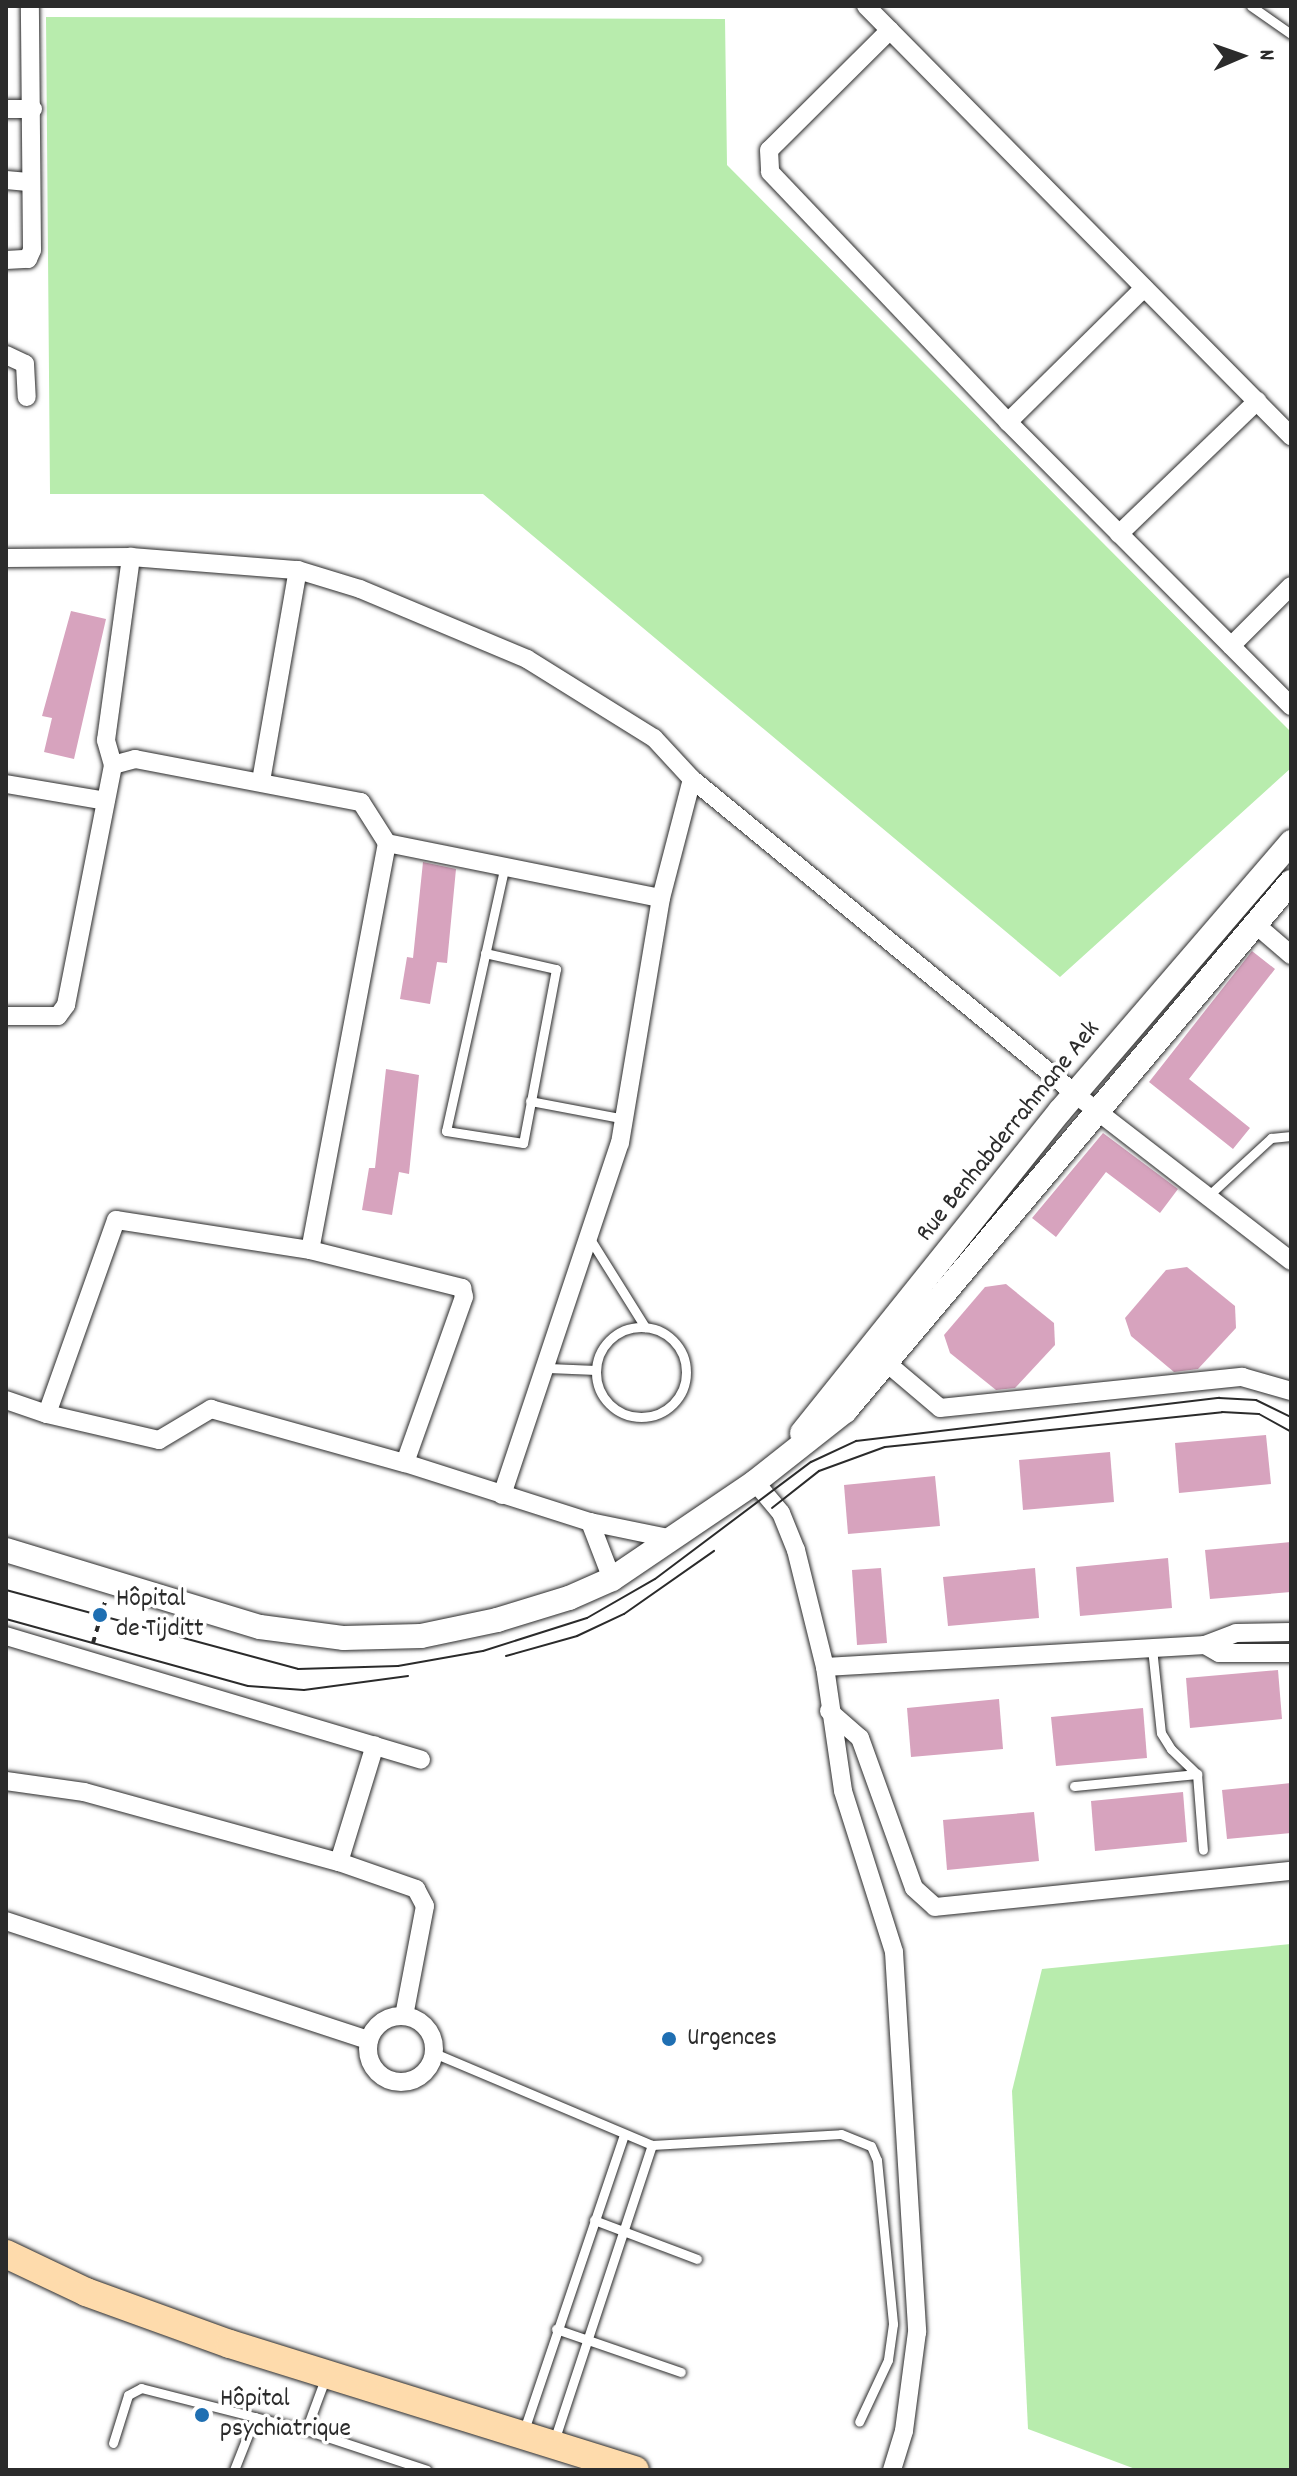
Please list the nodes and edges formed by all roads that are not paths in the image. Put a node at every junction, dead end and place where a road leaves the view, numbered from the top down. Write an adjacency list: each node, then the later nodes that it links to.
1 (30, 6): 7 (street)
2 (866, 6): 4 (street)
3 (1251, 6): 5 (lane)
4 (890, 30): 11 (street); 15 (street)
5 (1291, 34)
6 (6, 109): 7 (street)
7 (33, 109): 9 (street)
8 (6, 180): 9 (street)
9 (31, 182): 10 (street)
10 (6, 260)
11 (1144, 288): 14 (street); 15 (street)
12 (6, 355): 13 (street)
13 (27, 397)
14 (1257, 401): 16 (street); 17 (street)
15 (1008, 422): 17 (street)
16 (1291, 436)
17 (1119, 534): 22 (street)
18 (131, 557): 19 (street); 20 (street); 24 (street)
19 (6, 558)
20 (298, 570): 25 (street); 26 (street)
21 (1291, 586): 22 (street)
22 (1231, 646): 23 (street)
23 (1291, 706)
24 (113, 765): 26 (street); 28 (street)
25 (692, 779): 33 (street); 38 (street)
26 (261, 781): 30 (street)
27 (6, 784): 28 (street)
28 (106, 801): 37 (street)
29 (1291, 842): 38 (main road, Rue Benhabderrahmane Aek)
30 (387, 843): 31 (street); 45 (street)
31 (504, 869): 33 (street); 35 (lane)
32 (1291, 882): 34 (main road, Rue Benhabderrahmane Aek)
33 (661, 898): 41 (street)
34 (1255, 924): 36 (street); 40 (main road, Rue Benhabderrahmane Aek)
35 (485, 953): 39 (lane); 39 (lane)
36 (1291, 955)
37 (7, 1019)
38 (1075, 1094): 40 (street); 55 (main road, Rue Benhabderrahmane Aek)
39 (530, 1101): 41 (lane)
40 (1097, 1112): 43 (street); 48 (main road, Rue Benhabderrahmane Aek)
41 (625, 1119): 44 (street)
42 (1291, 1136): 43 (lane)
43 (1208, 1196): 46 (street)
44 (590, 1239): 47 (lane); 49 (street)
45 (310, 1250): 53 (street); 54 (street)
46 (1291, 1261)
47 (645, 1327): 50 (lane); 50 (lane)
48 (888, 1364): 51 (street); 55 (main road, Rue Benhabderrahmane Aek)
49 (548, 1368): 50 (lane); 57 (street)
50 (596, 1370)
51 (1291, 1391)
52 (6, 1400): 53 (street)
53 (47, 1414): 54 (street)
54 (405, 1463): 57 (street)
55 (778, 1463): 56 (main road, Rue Benhabderrahmane Aek)
56 (755, 1482): 59 (main road, Rue Benhabderrahmane Aek); 67 (street)
57 (502, 1495): 58 (street)
58 (590, 1522): 59 (street); 61 (street)
59 (668, 1538): 61 (main road, Rue Benhabderrahmane Aek)
60 (6, 1550): 61 (main road, Rue Benhabderrahmane Aek)
61 (612, 1579)
62 (1291, 1632): 64 (street)
63 (6, 1636): 69 (street)
64 (1205, 1645): 65 (street); 66 (street)
65 (1152, 1648): 67 (street); 71 (lane)
66 (1291, 1653)
67 (825, 1667): 68 (street)
68 (829, 1711): 76 (street); 100 (street)
69 (375, 1745): 70 (street); 75 (street)
70 (421, 1760)
71 (1197, 1774): 73 (lane); 74 (lane)
72 (6, 1781): 75 (street)
73 (1074, 1786)
74 (1203, 1850)
75 (339, 1862): 78 (street)
76 (1290, 1871)
77 (6, 1921): 79 (street)
78 (404, 2016): 79 (street); 80 (street)
79 (369, 2040): 80 (street)
80 (434, 2053): 81 (lane)
81 (623, 2137): 82 (lane); 83 (lane)
82 (652, 2145): 84 (lane); 92 (lane)
83 (594, 2220): 84 (lane); 87 (lane)
84 (622, 2231): 86 (lane); 88 (lane)
85 (6, 2254): 90 (main road)
86 (697, 2259)
87 (556, 2329): 88 (lane); 94 (lane)
88 (584, 2339): 89 (lane); 96 (lane)
89 (681, 2372)
90 (326, 2376): 93 (lane); 94 (main road)
91 (255, 2417): 93 (lane); 95 (lane); 97 (lane)
92 (859, 2422)
93 (306, 2430): 98 (lane)
94 (521, 2439): 96 (main road)
95 (113, 2443)
96 (552, 2448): 99 (main road)
97 (234, 2470)
98 (427, 2470)
99 (635, 2470)
100 (892, 2470)

